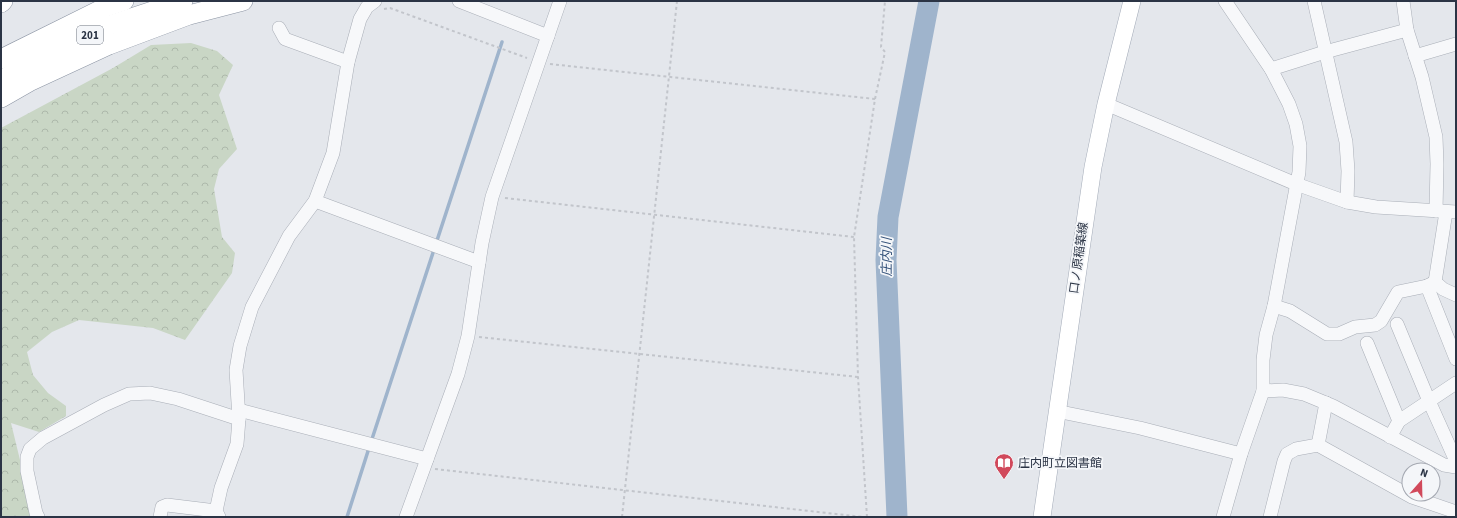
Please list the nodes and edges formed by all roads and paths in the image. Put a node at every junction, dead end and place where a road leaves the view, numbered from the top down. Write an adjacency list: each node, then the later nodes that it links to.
1 (3, 1): 13 (highway)
2 (124, 1): 21 (highway, 201)
3 (183, 1): 26 (highway, 201)
4 (243, 1): 27 (highway)
5 (459, 1): 17 (street)
6 (560, 1): 17 (street)
7 (677, 1): 25 (path)
8 (884, 1): 28 (path)
9 (1132, 1): 29 (main road, 口ノ原稲築線)
10 (1225, 1): 24 (street)
11 (1314, 1): 19 (street)
12 (1403, 1): 16 (street)
13 (1, 3)
14 (377, 5): 22 (street); 23 (path)
15 (279, 28): 22 (street)
16 (1407, 30): 19 (street); 20 (street)
17 (548, 36): 23 (street)
18 (1456, 44): 20 (street)
19 (1325, 52): 24 (street); 33 (street)
20 (1415, 56): 34 (street)
21 (1, 59)
22 (348, 62): 32 (street)
23 (540, 62): 25 (path); 31 (street)
24 (1271, 70): 30 (street)
25 (669, 76): 28 (path); 35 (path)
26 (1, 80)
27 (1, 98)
28 (875, 99): 36 (path)
29 (1106, 104): 30 (street); 51 (main road, 口ノ原稲築線)
30 (1296, 184): 33 (street); 40 (street)
31 (492, 197): 35 (path); 37 (street)
32 (315, 201): 37 (street); 52 (street)
33 (1347, 202): 34 (street)
34 (1446, 212): 38 (street)
35 (654, 215): 36 (path); 44 (path)
36 (854, 238): 46 (path)
37 (479, 262): 42 (street)
38 (1431, 284): 39 (street); 40 (street); 45 (street)
39 (1456, 295)
40 (1274, 306): 48 (street)
41 (1397, 324): 49 (street)
42 (468, 336): 44 (path); 58 (street)
43 (1367, 343): 53 (street)
44 (639, 354): 46 (path); 60 (path)
45 (1456, 359)
46 (858, 377): 68 (path)
47 (1456, 384): 49 (street)
48 (1264, 391): 50 (street); 56 (street)
49 (1429, 401): 53 (street); 57 (street)
50 (1326, 403): 54 (street); 55 (street)
51 (1056, 411): 56 (street); 69 (main road, 口ノ原稲築線)
52 (239, 414): 58 (street); 62 (street); 63 (street)
53 (1399, 421): 54 (street)
54 (1390, 437): 59 (street)
55 (1318, 445): 61 (street); 71 (street)
56 (1241, 454): 70 (street)
57 (1456, 462)
58 (426, 463): 60 (path); 65 (street)
59 (1456, 467)
60 (625, 490): 66 (path); 67 (path)
61 (1456, 512)
62 (218, 514): 64 (street)
63 (38, 517)
64 (160, 517)
65 (406, 517)
66 (622, 517)
67 (863, 517)
68 (867, 517)
69 (1042, 517)
70 (1223, 517)
71 (1270, 517)

